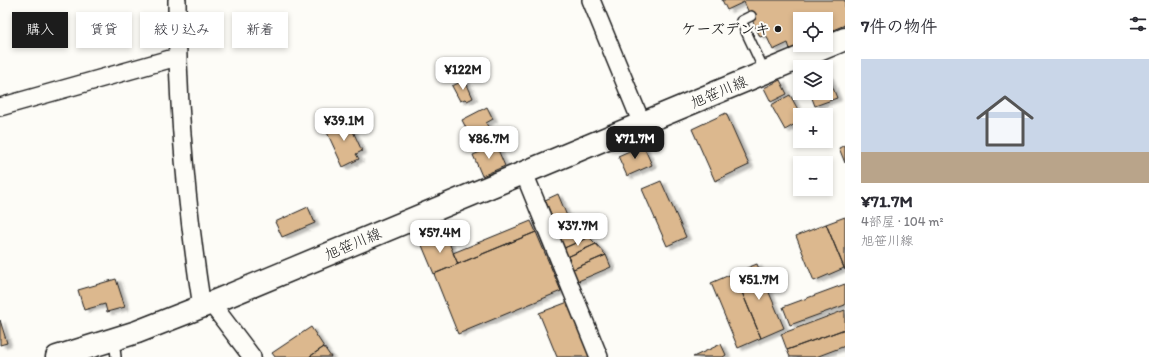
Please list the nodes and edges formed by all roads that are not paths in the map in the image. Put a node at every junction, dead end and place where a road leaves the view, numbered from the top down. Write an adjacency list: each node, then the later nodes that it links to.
1 (177, 0): 5 (street)
2 (591, 0): 8 (street)
3 (751, 16): 6 (lane)
4 (845, 39): 6 (main road, 旭笹川線)
5 (177, 57): 7 (street); 10 (street)
6 (765, 72): 8 (main road, 旭笹川線)
7 (0, 107)
8 (642, 124): 9 (main road, 旭笹川線)
9 (524, 173): 10 (main road, 旭笹川線); 14 (street)
10 (207, 305): 11 (main road, 旭笹川線); 13 (street)
11 (115, 348): 12 (main road, 旭笹川線)
12 (57, 357)
13 (252, 357)
14 (599, 357)

